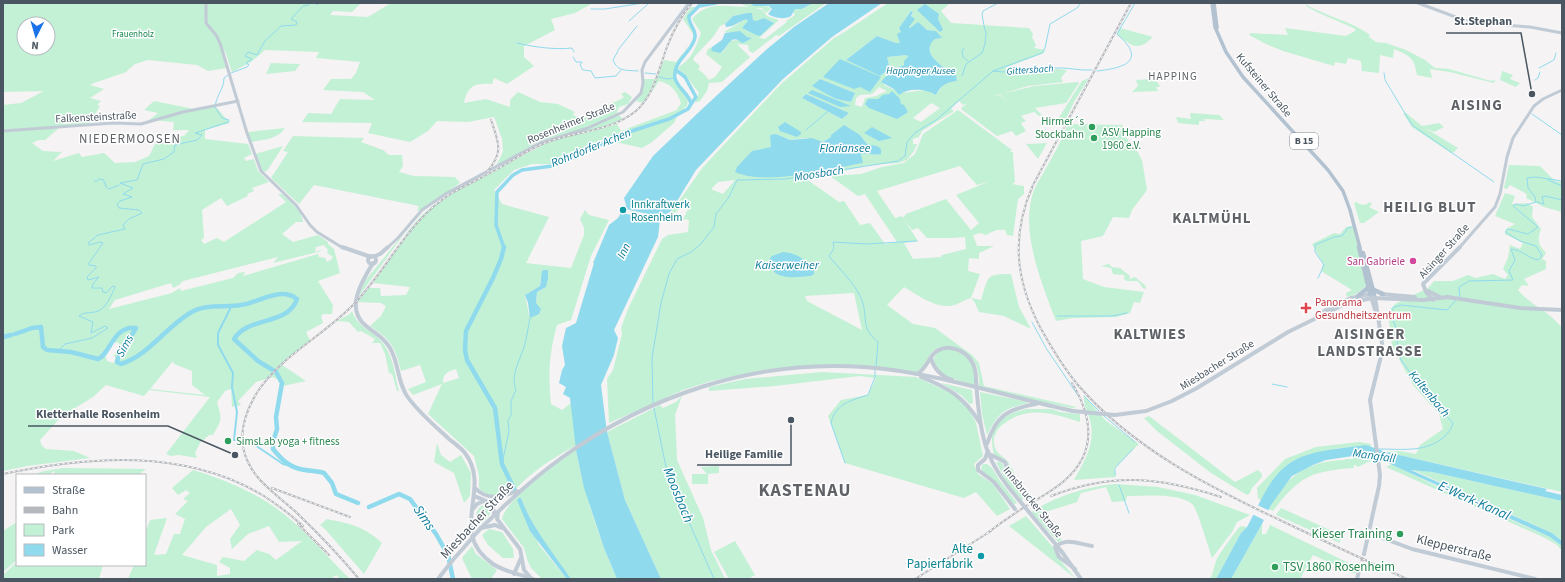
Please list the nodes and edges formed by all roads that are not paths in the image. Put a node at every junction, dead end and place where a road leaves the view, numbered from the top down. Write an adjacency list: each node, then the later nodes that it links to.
1 (206, 3): 7 (main road)
2 (689, 3): 9 (main road, Rosenheimer Straße)
3 (1213, 3): 11 (main road, Kufsteiner Straße / B 15)
4 (1418, 3): 5 (main road)
5 (1562, 33)
6 (1562, 90): 12 (main road, Aisinger Straße)
7 (238, 101): 8 (main road, Falkensteinstraße); 10 (main road)
8 (3, 131)
9 (374, 257): 10 (main road); 10 (main road)
10 (369, 262): 34 (main road)
11 (1370, 288): 13 (main road); 14 (main road, Kufsteiner Straße / B 15); 15 (main road)
12 (1426, 290): 16 (main road); 18 (main road); 19 (main road, Aisinger Straße)
13 (1358, 296): 14 (main road, Miesbacher Straße); 23 (main road, Miesbacher Straße)
14 (1373, 296): 15 (main road, Miesbacher Straße); 20 (main road, Miesbacher Straße); 21 (main road, Kufsteiner Straße)
15 (1385, 296): 18 (main road, Miesbacher Straße); 19 (main road, Miesbacher Straße); 21 (main road)
16 (1440, 297): 17 (main road, Miesbacher Straße); 19 (main road, Miesbacher Straße)
17 (1450, 297): 19 (main road, Miesbacher Straße); 22 (main road, Miesbacher Straße)
18 (1420, 298): 19 (main road, Miesbacher Straße)
19 (1432, 298)
20 (1363, 299): 21 (main road); 23 (main road, Miesbacher Straße)
21 (1375, 305): 44 (main road, Kufsteiner Straße)
22 (1562, 310)
23 (1323, 314): 28 (main road, Miesbacher Straße, bridge)
24 (931, 358): 26 (main road); 27 (main road); 29 (main road, Innsbrucker Straße, bridge)
25 (910, 374): 26 (main road); 29 (main road); 35 (main road, Miesbacher Straße)
26 (917, 375): 27 (main road)
27 (959, 384): 28 (main road)
28 (1039, 404): 30 (main road)
29 (982, 426): 30 (main road, Innsbrucker Straße)
30 (988, 450): 31 (main road); 32 (main road); 33 (main road, Innsbrucker Straße)
31 (999, 459): 33 (main road); 38 (main road)
32 (982, 461): 33 (main road); 41 (main road)
33 (993, 465): 54 (main road, Innsbrucker Straße, bridge)
34 (475, 488): 36 (main road); 37 (main road)
35 (520, 490): 36 (main road); 39 (main road, Miesbacher Straße)
36 (481, 494): 37 (main road)
37 (474, 495): 40 (main road); 42 (main road)
38 (1029, 499)
39 (509, 500): 43 (main road, Miesbacher Straße); 46 (main road)
40 (485, 501): 42 (main road); 43 (main road)
41 (1015, 509)
42 (471, 511): 55 (main road)
43 (494, 514): 45 (main road, Miesbacher Straße)
44 (1370, 527): 47 (main road, Kufsteiner Straße); 48 (main road)
45 (481, 528): 46 (main road); 57 (main road, Miesbacher Straße, bridge)
46 (503, 528): 51 (main road)
47 (1368, 534): 48 (main road, Klepperstraße); 50 (main road, Kufsteiner Straße)
48 (1378, 537): 60 (main road, Klepperstraße)
49 (1092, 546): 54 (main road)
50 (1364, 554)
51 (522, 556): 52 (main road); 55 (main road)
52 (523, 565): 55 (main road); 56 (main road)
53 (1360, 567): 59 (main road)
54 (1075, 569): 58 (main road, Innsbrucker Straße)
55 (514, 574): 56 (main road)
56 (532, 578)
57 (438, 579)
58 (1081, 579)
59 (1357, 579)
60 (1535, 579)

